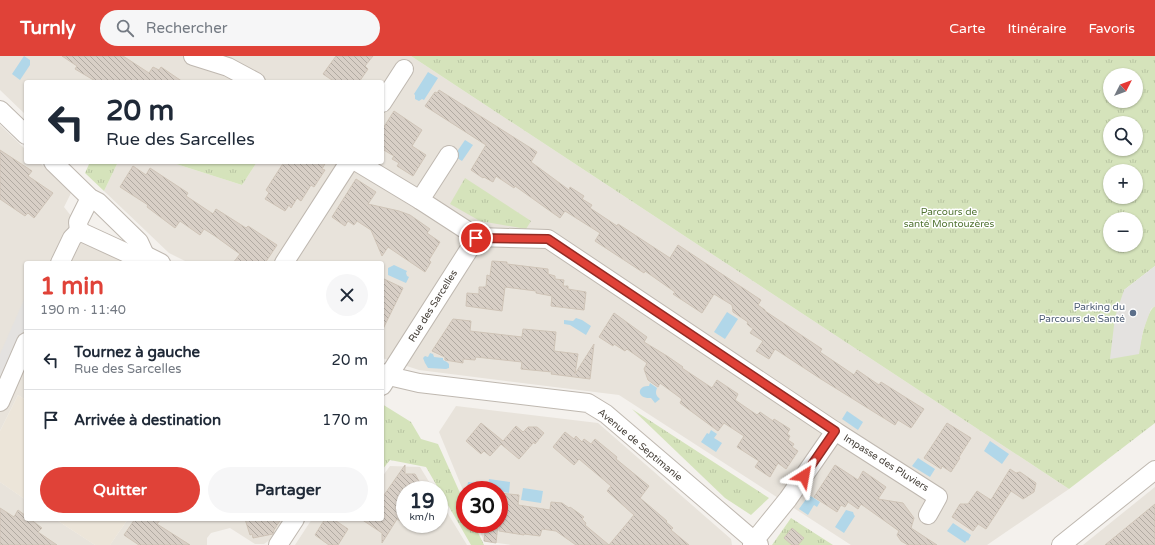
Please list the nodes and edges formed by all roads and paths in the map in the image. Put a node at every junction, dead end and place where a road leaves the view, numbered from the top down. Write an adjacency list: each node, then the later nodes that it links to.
1 (193, 56): 3 (street)
2 (404, 69): 4 (street)
3 (252, 80)
4 (384, 100)
5 (0, 110): 6 (street)
6 (24, 134)
7 (449, 155): 12 (street)
8 (55, 164): 11 (street)
9 (349, 164): 18 (street)
10 (360, 164): 12 (street)
11 (90, 198): 13 (street); 15 (street)
12 (420, 200): 14 (street)
13 (79, 231): 15 (street); 16 (street)
14 (476, 238): 20 (street, Rue des Sarcelles); 22 (street)
15 (145, 255): 17 (street)
16 (61, 261)
17 (157, 261)
18 (285, 261)
19 (24, 347): 21 (street)
20 (384, 378): 26 (street, Avenue de Septimanie)
21 (0, 402)
22 (835, 431): 24 (street, Impasse des Pluviers); 26 (street)
23 (1155, 470): 28 (street)
24 (928, 515)
25 (294, 521): 27 (street)
26 (755, 544)
27 (278, 545)
28 (1061, 545)

